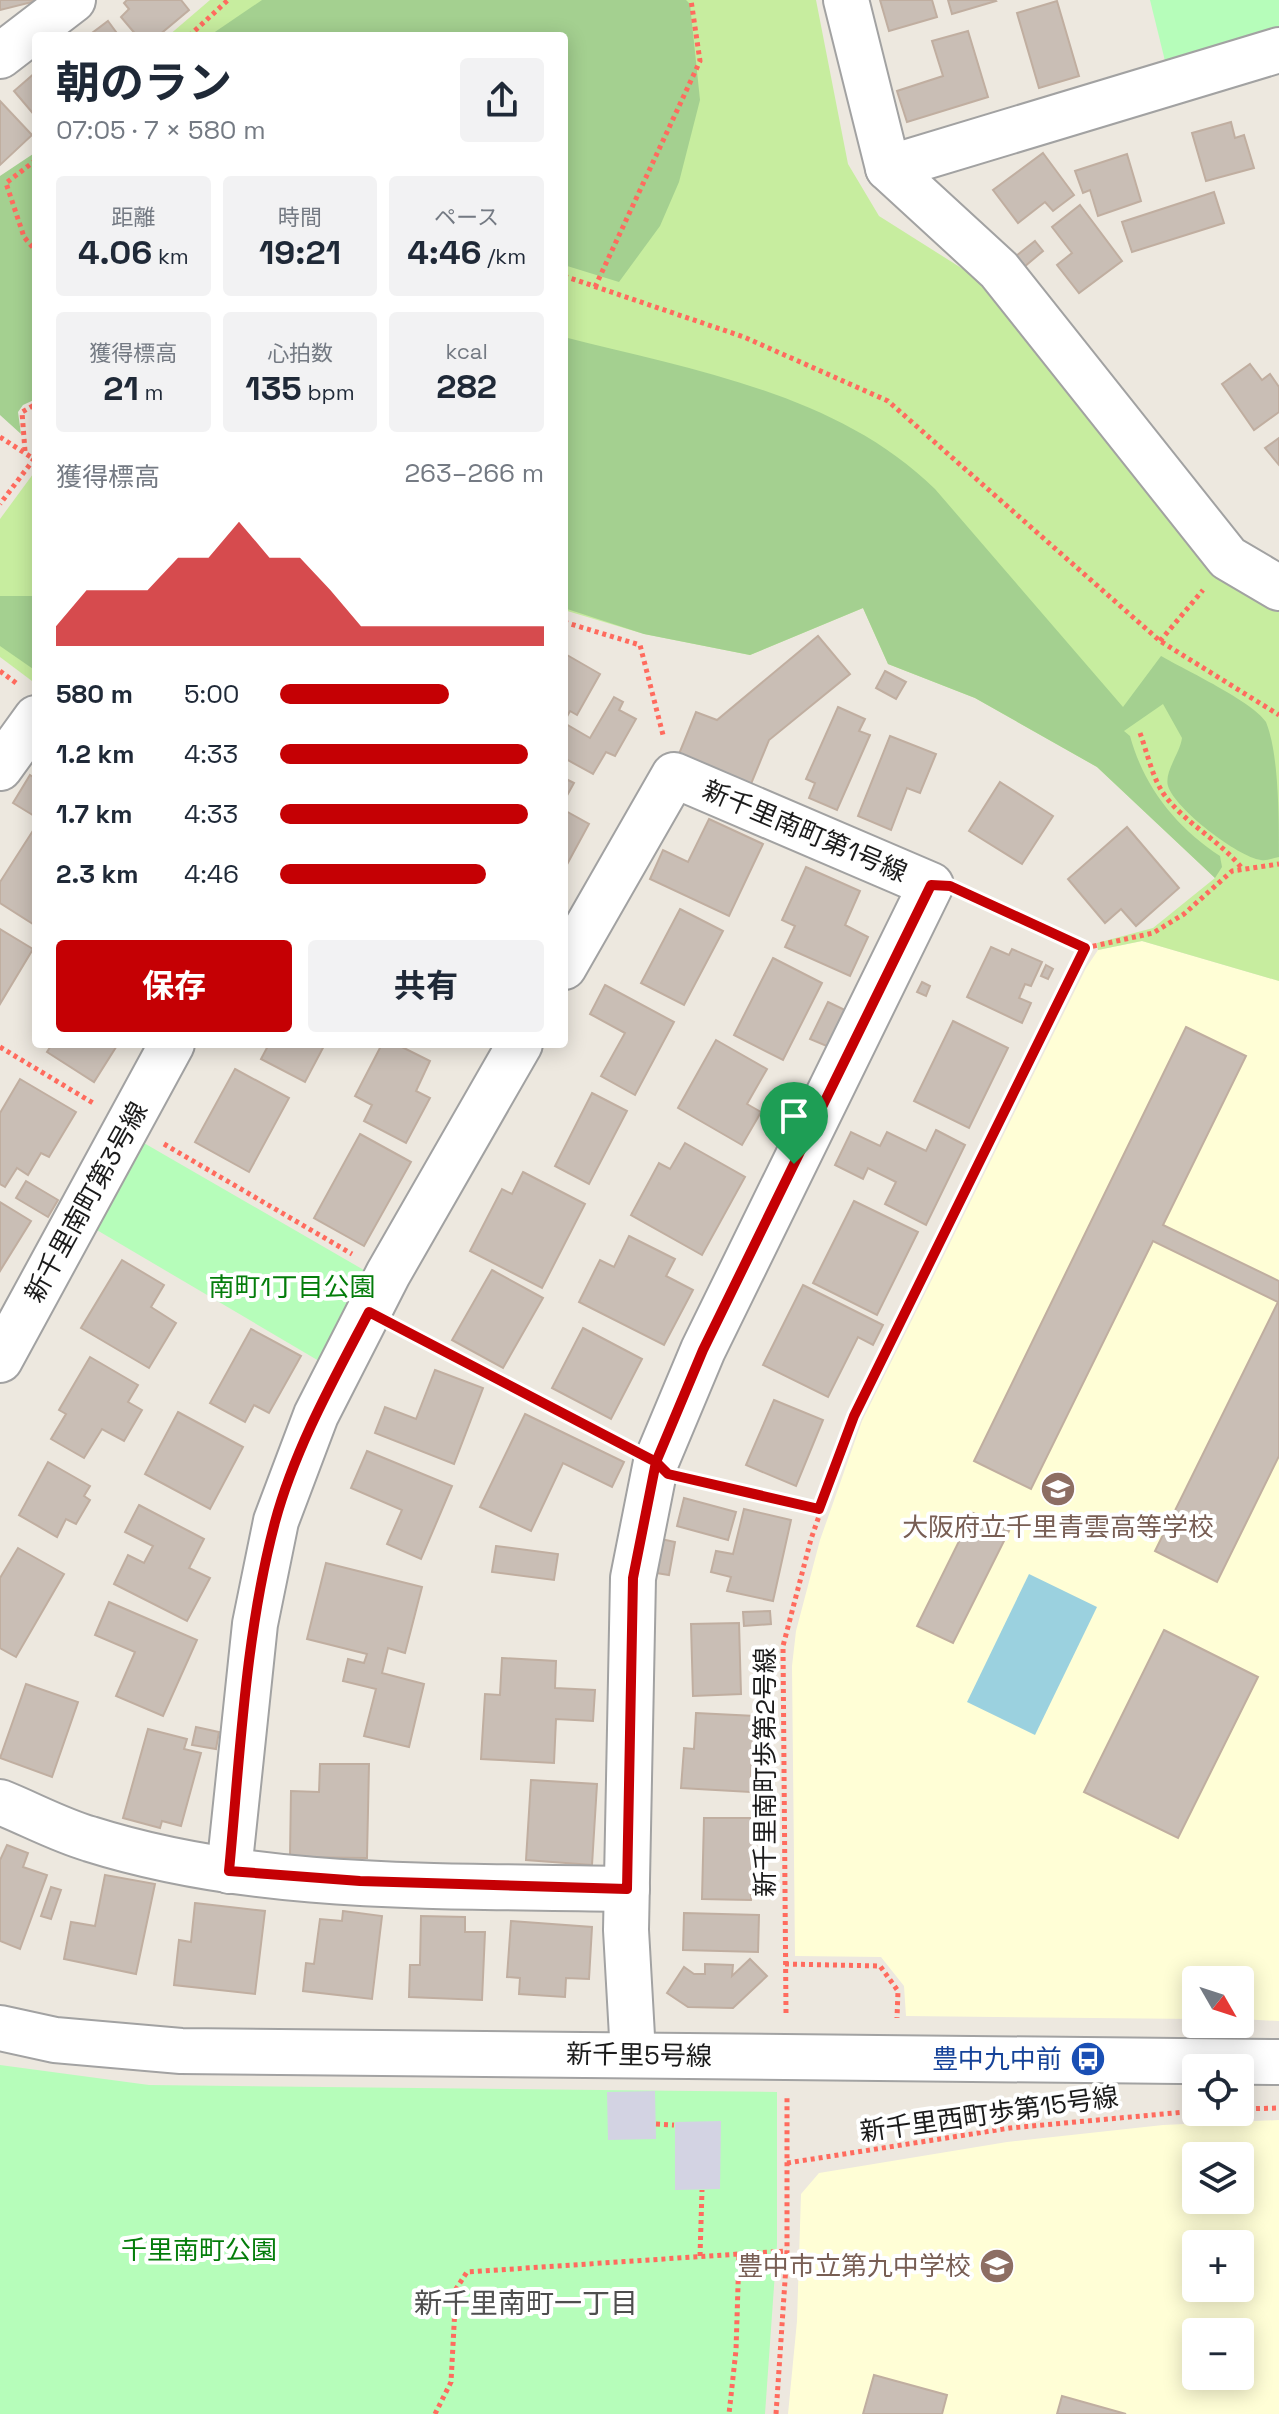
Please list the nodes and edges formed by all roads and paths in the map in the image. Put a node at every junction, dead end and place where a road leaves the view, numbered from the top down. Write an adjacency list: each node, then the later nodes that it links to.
1 (73, 0): 7 (street)
2 (228, 0): 5 (path)
3 (691, 0): 14 (path)
4 (846, 0): 9 (street)
5 (193, 32)
6 (1279, 50): 9 (street)
7 (1, 53)
8 (32, 163): 11 (path)
9 (888, 168): 21 (street)
10 (0, 178): 11 (path)
11 (6, 183): 12 (path)
12 (32, 246)
13 (568, 277): 14 (path)
14 (595, 287): 24 (path)
15 (32, 406): 17 (path)
16 (0, 437): 17 (path)
17 (26, 452): 18 (path)
18 (32, 457)
19 (32, 462): 20 (path)
20 (0, 504)
21 (1228, 558): 22 (street); 24 (path)
22 (1279, 588)
23 (568, 623): 29 (path)
24 (1160, 641): 25 (path)
25 (1279, 715)
26 (32, 724): 28 (street)
27 (1140, 733): 31 (path)
28 (0, 768)
29 (674, 775): 32 (street, 新千里南町第1号線); 34 (street, 新千里南町第1号線)
30 (1279, 864): 31 (path)
31 (1241, 867): 33 (path)
32 (931, 885): 33 (path); 41 (street, 新千里南町第1号線)
33 (1085, 948): 42 (path, 新千里南町歩第2号線)
34 (568, 960)
35 (0, 1047): 38 (path)
36 (170, 1048): 38 (street, 新千里南町第3号線)
37 (518, 1048): 39 (street)
38 (129, 1124): 39 (path); 40 (street, 新千里南町第3号線)
39 (378, 1293): 41 (path); 44 (street)
40 (0, 1360)
41 (656, 1462): 42 (path); 45 (street, 新千里南町第1号線)
42 (819, 1509): 46 (path, 新千里南町歩第2号線)
43 (0, 1802): 44 (street)
44 (229, 1871): 45 (street)
45 (627, 1889): 50 (street, 新千里南町第1号線)
46 (785, 1964): 47 (path, 新千里南町歩第2号線); 48 (path)
47 (786, 2013)
48 (897, 2027)
49 (0, 2028): 50 (street, 新千里5号線)
50 (633, 2054): 51 (street, 新千里5号線)
51 (1276, 2058)
52 (787, 2095): 58 (path)
53 (1279, 2108): 54 (path)
54 (1254, 2109)
55 (1182, 2112): 58 (path, 新千里西町歩第15号線)
56 (656, 2124): 57 (path)
57 (674, 2125)
58 (787, 2163): 60 (path)
59 (702, 2190): 62 (path)
60 (787, 2251): 61 (path); 65 (path)
61 (739, 2254): 62 (path); 64 (path)
62 (700, 2256): 63 (path)
63 (435, 2414)
64 (729, 2414)
65 (776, 2414)

